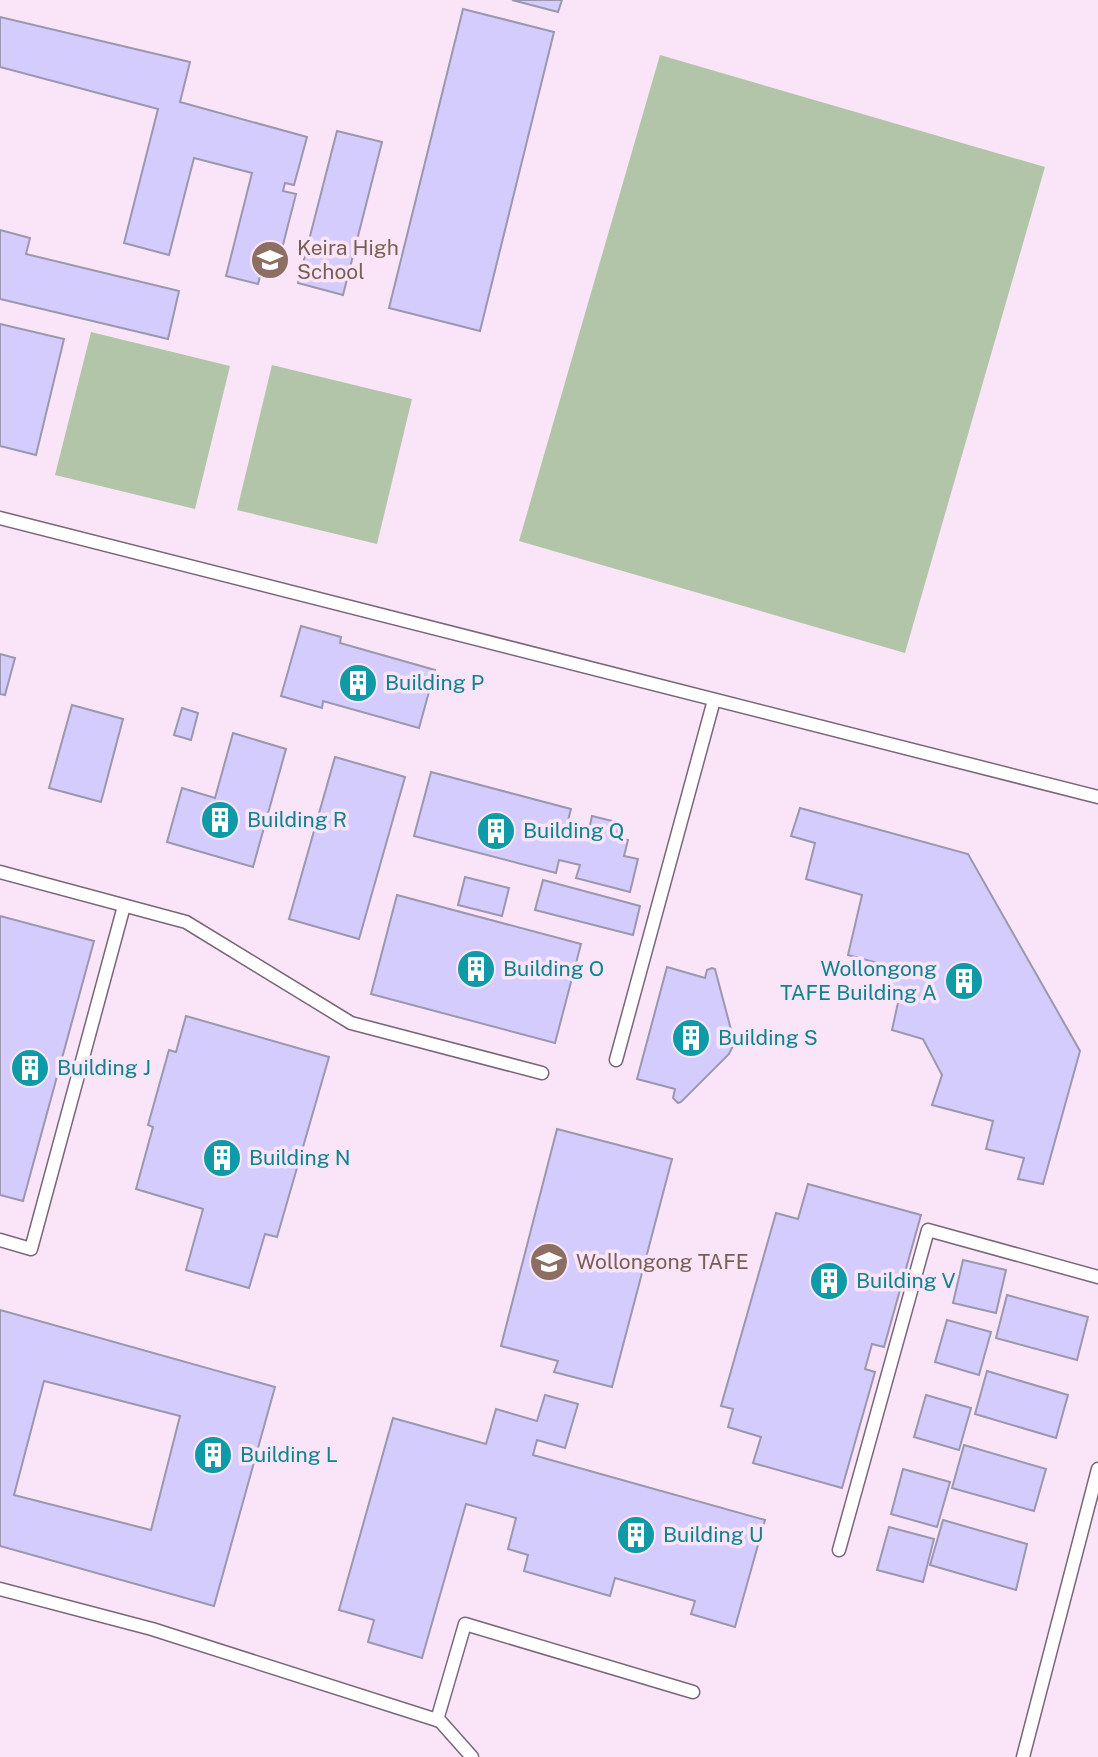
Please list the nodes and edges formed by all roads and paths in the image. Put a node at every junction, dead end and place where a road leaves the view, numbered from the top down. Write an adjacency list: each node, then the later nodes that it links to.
1 (0, 518): 2 (lane)
2 (714, 700): 3 (lane); 6 (lane)
3 (1098, 797)
4 (0, 873): 5 (lane)
5 (124, 906): 7 (lane); 8 (lane)
6 (616, 1060)
7 (542, 1073)
8 (0, 1240)
9 (1098, 1277): 11 (lane)
10 (1098, 1469): 16 (lane)
11 (839, 1550)
12 (0, 1589): 14 (lane)
13 (693, 1692): 14 (lane)
14 (437, 1720): 15 (lane)
15 (472, 1757)
16 (1023, 1757)

